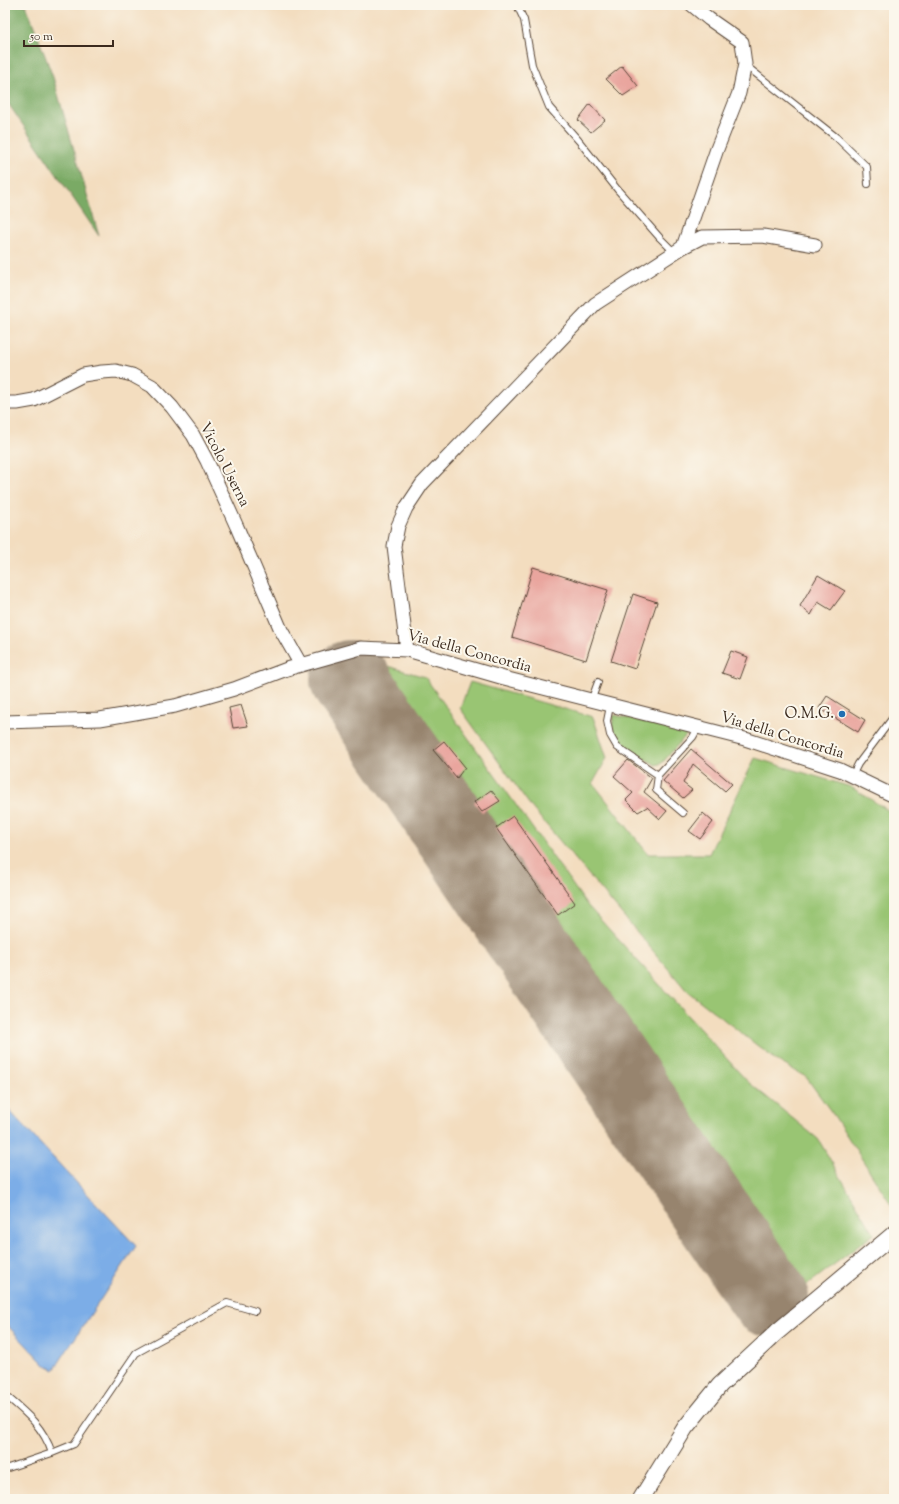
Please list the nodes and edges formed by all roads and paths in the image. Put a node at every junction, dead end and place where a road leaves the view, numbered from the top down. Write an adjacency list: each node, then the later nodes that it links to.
1 (517, 5): 6 (lane)
2 (692, 5): 3 (street)
3 (745, 64): 4 (lane); 6 (street)
4 (868, 184)
5 (816, 245): 6 (street)
6 (679, 250): 8 (street)
7 (5, 403): 9 (street, Vicolo Userna)
8 (407, 650): 9 (street, Via della Concordia); 11 (street, Via della Concordia)
9 (301, 665): 14 (street, Via della Concordia)
10 (598, 682): 11 (lane)
11 (591, 701): 12 (street, Via della Concordia)
12 (610, 706): 15 (street, Via della Concordia); 16 (lane)
13 (894, 716): 17 (lane)
14 (5, 722)
15 (698, 728): 16 (lane); 17 (street, Via della Concordia)
16 (658, 775): 19 (lane)
17 (852, 776): 18 (street, Via della Concordia)
18 (894, 796)
19 (683, 813)
20 (894, 1234): 25 (street)
21 (255, 1311): 23 (lane)
22 (5, 1395): 23 (lane)
23 (52, 1453): 24 (lane)
24 (5, 1469)
25 (641, 1499)

